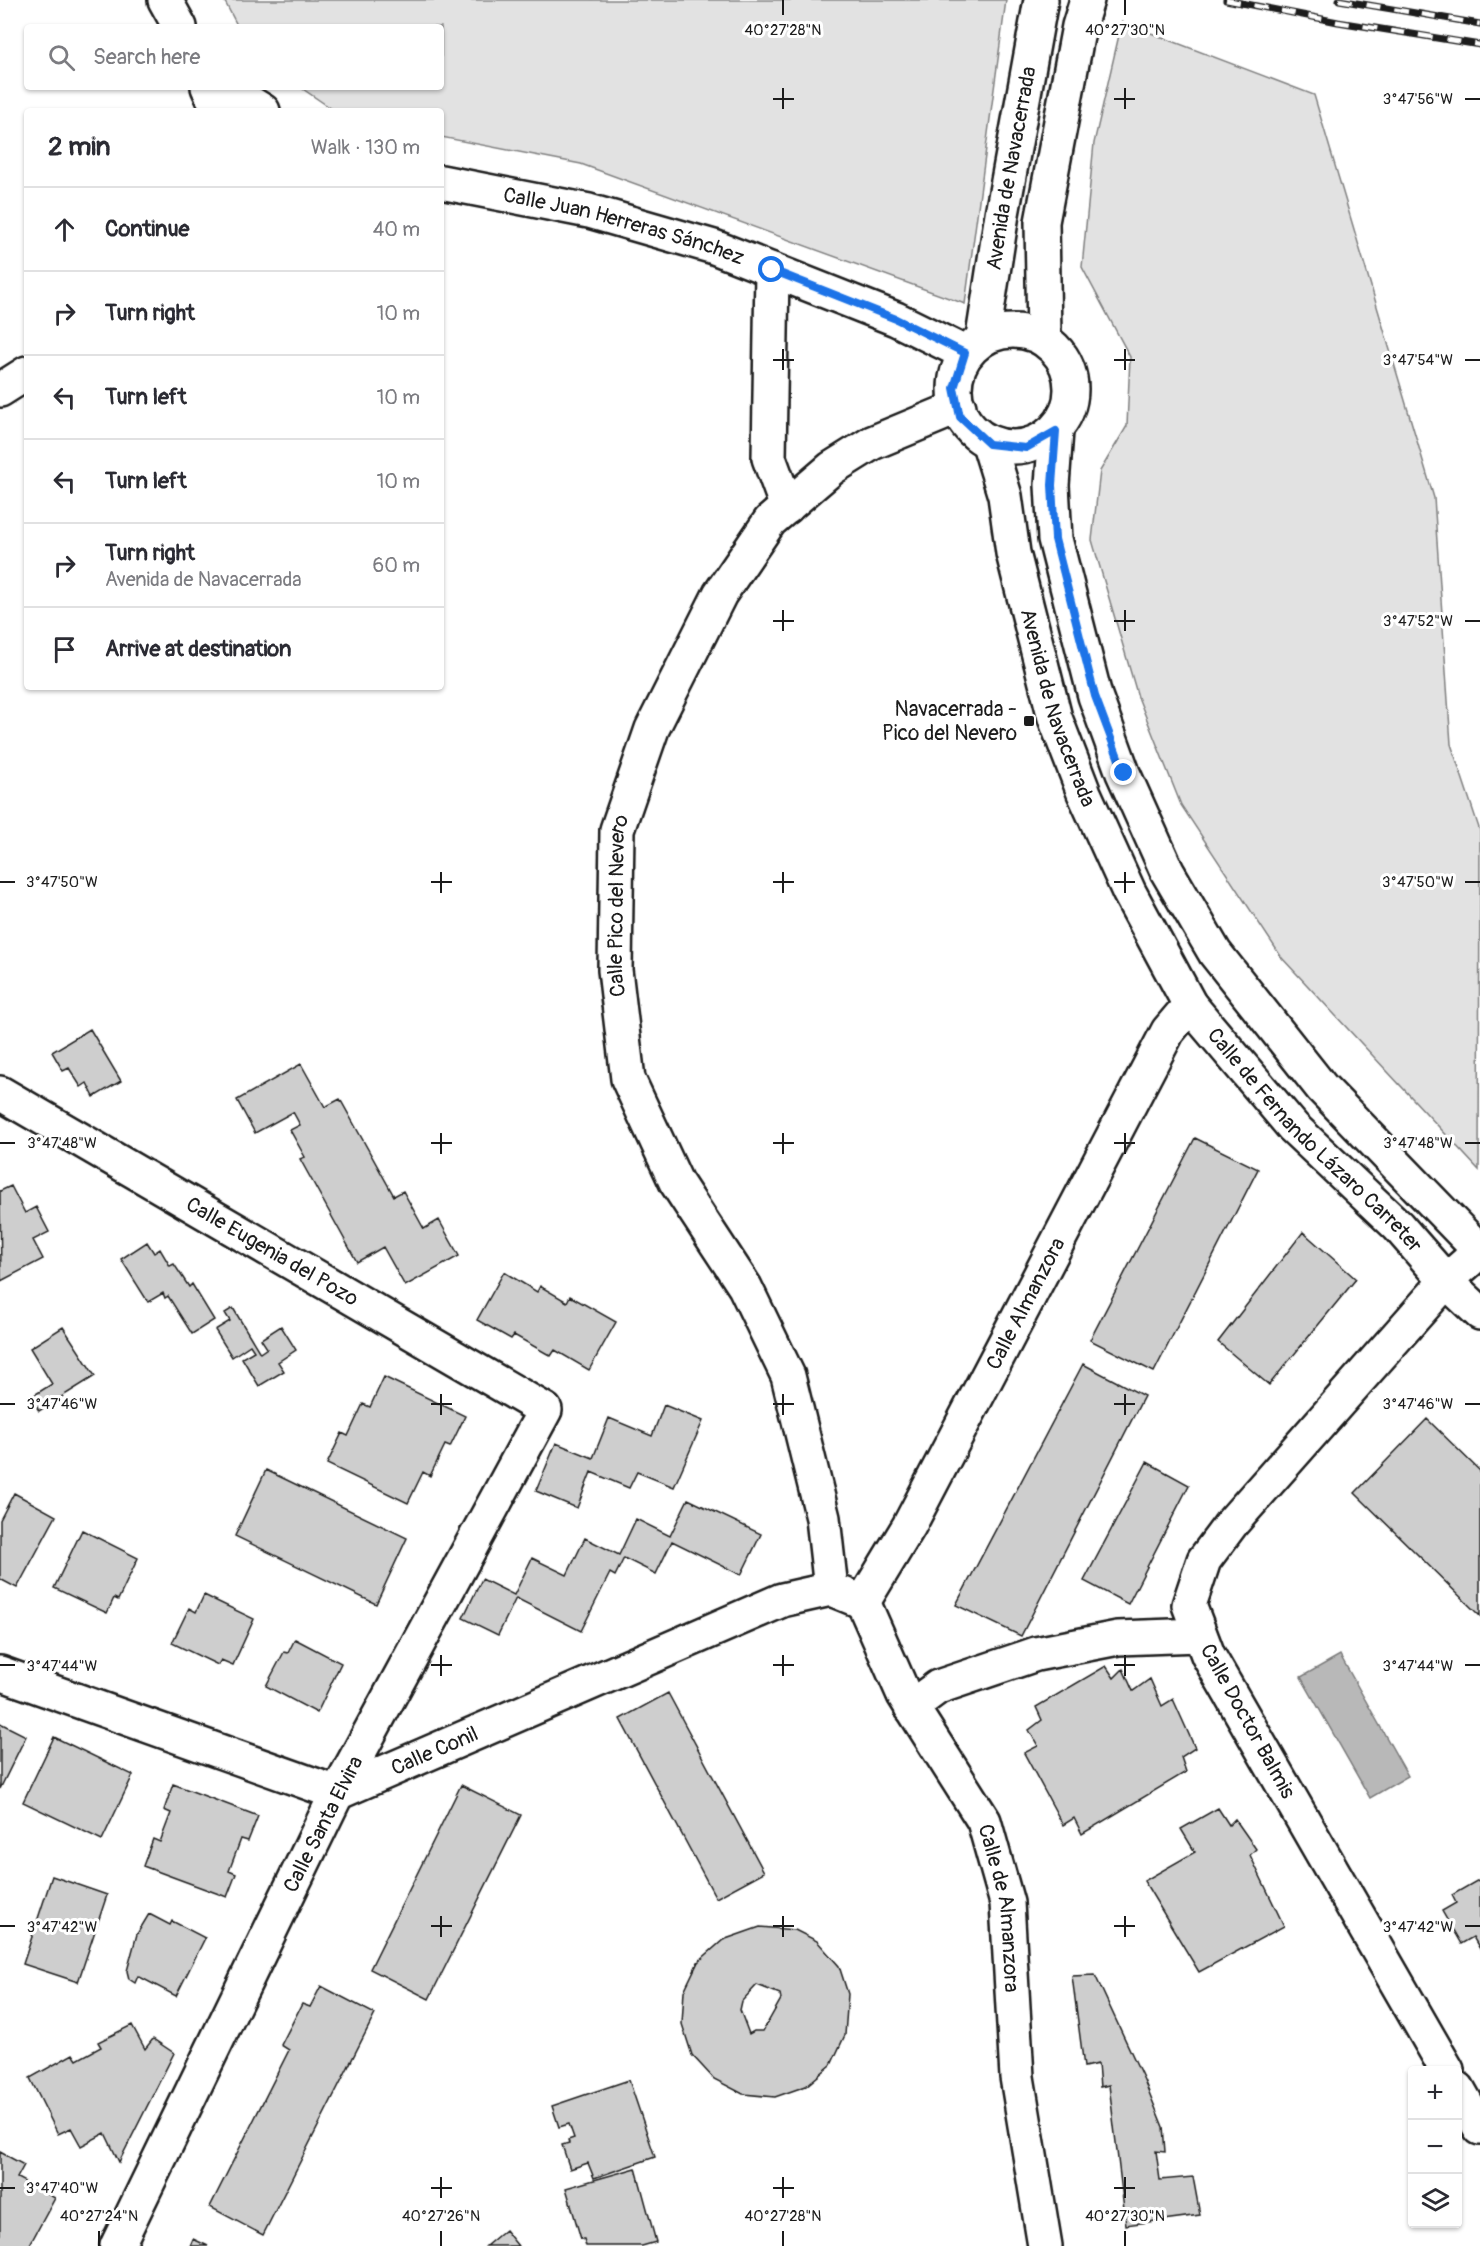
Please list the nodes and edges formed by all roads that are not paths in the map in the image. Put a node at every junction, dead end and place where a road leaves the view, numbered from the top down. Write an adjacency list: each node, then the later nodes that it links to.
1 (165, 0): 4 (street)
2 (1041, 0): 12 (street, Avenida de Navacerrada)
3 (1087, 0): 11 (street, Avenida de Navacerrada)
4 (178, 24)
5 (209, 90): 7 (street)
6 (235, 90): 8 (street)
7 (218, 108)
8 (258, 108)
9 (444, 183): 10 (street, Calle Juan Herreras Sánchez)
10 (772, 270): 12 (street, Calle Juan Herreras Sánchez); 18 (street)
11 (1044, 337): 12 (street); 16 (street)
12 (974, 345): 15 (street)
13 (24, 376): 14 (street)
14 (0, 390)
15 (959, 407): 17 (street); 18 (street, Calle Pico del Nevero)
16 (1056, 431): 17 (street); 19 (street, Avenida de Navacerrada)
17 (989, 444): 20 (street, Avenida de Navacerrada)
18 (787, 507): 27 (street, Calle Pico del Nevero)
19 (1188, 909): 23 (street, Calle de Fernando Lázaro Carreter)
20 (1164, 957): 21 (street, Calle de Fernando Lázaro Carreter)
21 (1190, 1005): 24 (street, Calle de Fernando Lázaro Carreter); 28 (street, Calle Almanzora)
22 (0, 1093): 26 (street, Calle Eugenia del Pozo)
23 (1480, 1251): 24 (street, Calle Doctor Balmis)
24 (1446, 1281): 25 (street, Calle de Fernando Lázaro Carreter); 29 (street, Calle Doctor Balmis)
25 (1480, 1313)
26 (545, 1410): 32 (street, Calle Santa Elvira)
27 (831, 1589): 28 (street); 32 (street, Calle Conil)
28 (863, 1602): 31 (street, Calle de Almanzora)
29 (1200, 1635): 31 (street); 33 (street, Calle Doctor Balmis)
30 (0, 1673): 32 (street)
31 (911, 1707): 37 (street, Calle de Almanzora)
32 (337, 1793): 36 (street, Calle Santa Elvira)
33 (1445, 2066)
34 (1462, 2096): 35 (street)
35 (1480, 2128)
36 (117, 2246)
37 (1045, 2246)

